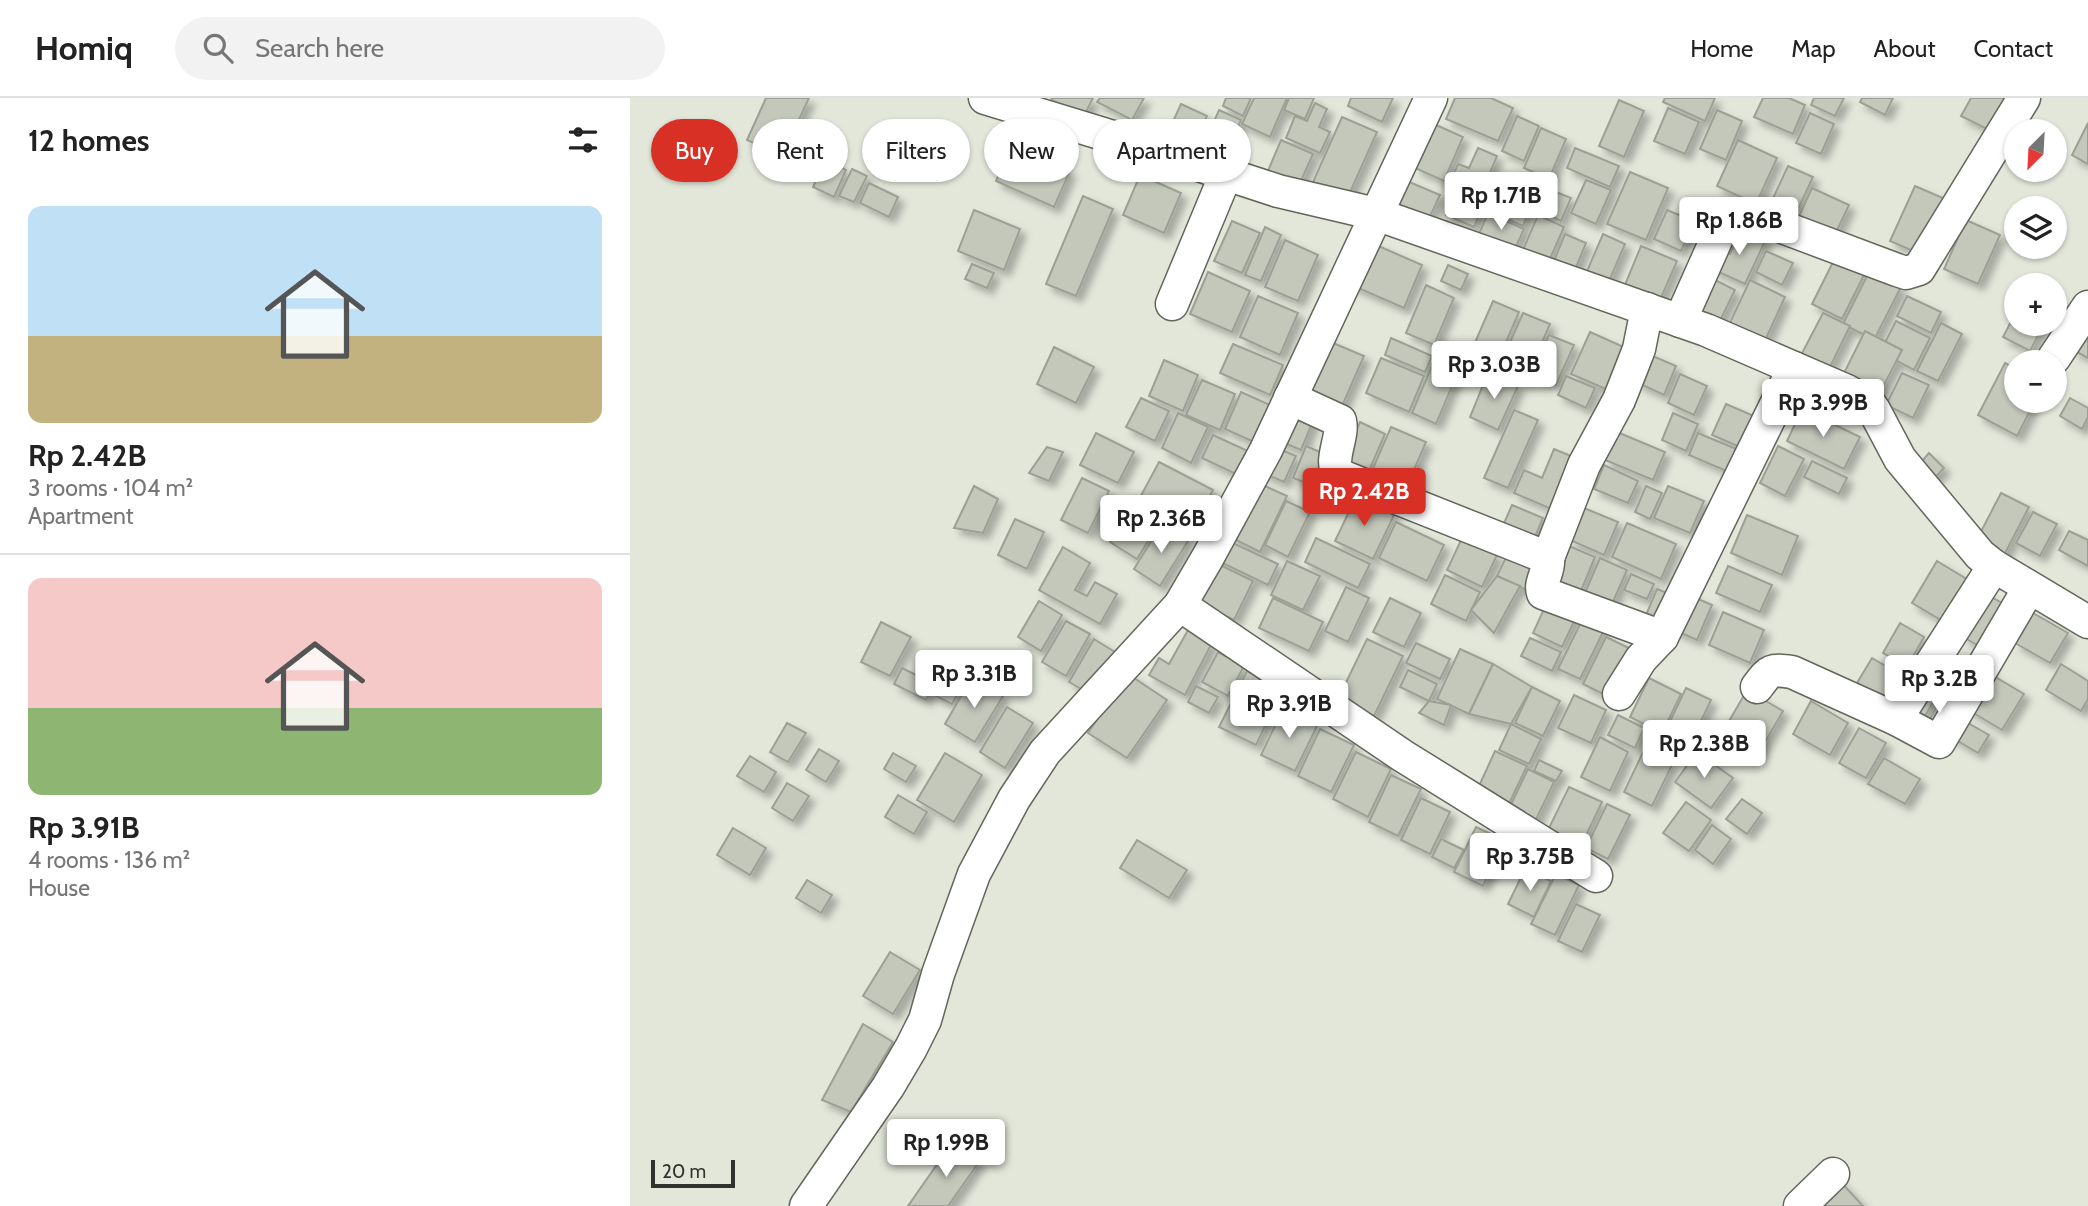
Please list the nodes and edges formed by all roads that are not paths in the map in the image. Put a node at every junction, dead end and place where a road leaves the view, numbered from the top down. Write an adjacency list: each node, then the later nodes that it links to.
1 (985, 98): 4 (street)
2 (1431, 98): 7 (street)
3 (2024, 98): 11 (street)
4 (1093, 132)
5 (1223, 182): 8 (street)
6 (1250, 182): 7 (street)
7 (1376, 214): 10 (street); 14 (street)
8 (1172, 304)
9 (2088, 307): 12 (street)
10 (1647, 309): 11 (street); 15 (street)
11 (1680, 321): 13 (street)
12 (2059, 350)
13 (1794, 368): 16 (street); 20 (street)
14 (1290, 398): 15 (street); 18 (street)
15 (1548, 558): 20 (street)
16 (1994, 566): 17 (street); 23 (street)
17 (2029, 588): 19 (street); 23 (street)
18 (1180, 605): 24 (street); 26 (street)
19 (2088, 622)
20 (1662, 637): 22 (street)
21 (1756, 687): 23 (street)
22 (1619, 694)
23 (1896, 719)
24 (1596, 876)
25 (1833, 1174): 27 (street)
26 (806, 1206)
27 (1800, 1206)

